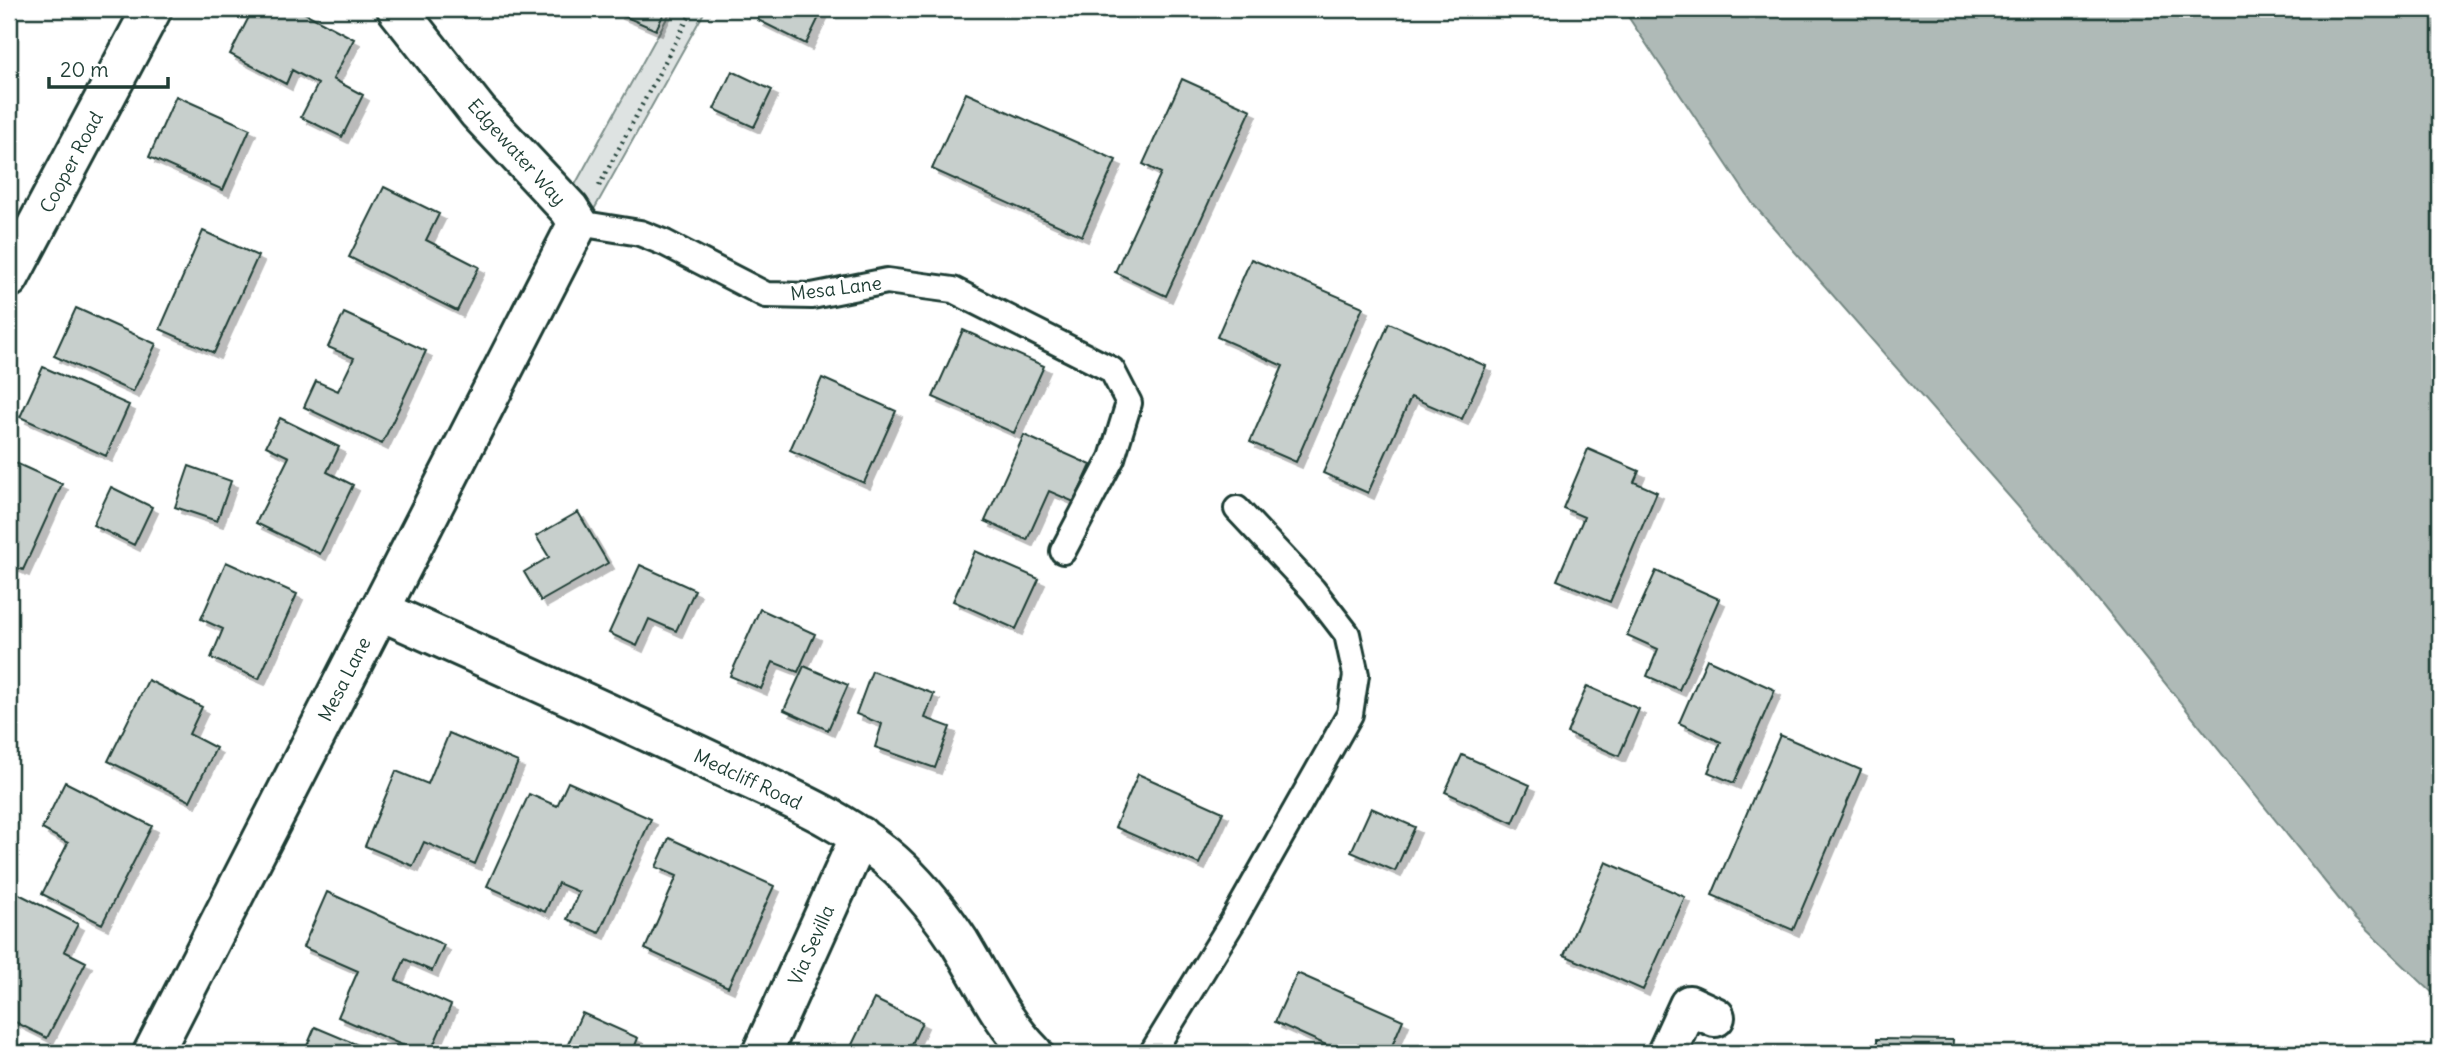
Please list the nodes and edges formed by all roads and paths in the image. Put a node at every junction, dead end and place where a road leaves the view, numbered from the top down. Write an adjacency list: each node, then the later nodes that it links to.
1 (152, 9): 5 (street, Cooper Road)
2 (397, 9): 4 (street, Edgewater Way)
3 (693, 9): 4 (path)
4 (578, 223): 6 (street, Edgewater Way); 8 (lane, Mesa Lane)
5 (9, 278)
6 (537, 306): 9 (street, Mesa Lane)
7 (1237, 509): 15 (lane)
8 (1063, 551)
9 (379, 610): 10 (street, Medcliff Road); 12 (street, Mesa Lane)
10 (860, 836): 13 (street, Via Sevilla); 14 (street, Medcliff Road)
11 (1715, 1017): 16 (street)
12 (153, 1053)
13 (762, 1053)
14 (1033, 1053)
15 (1152, 1053)
16 (1667, 1053)

